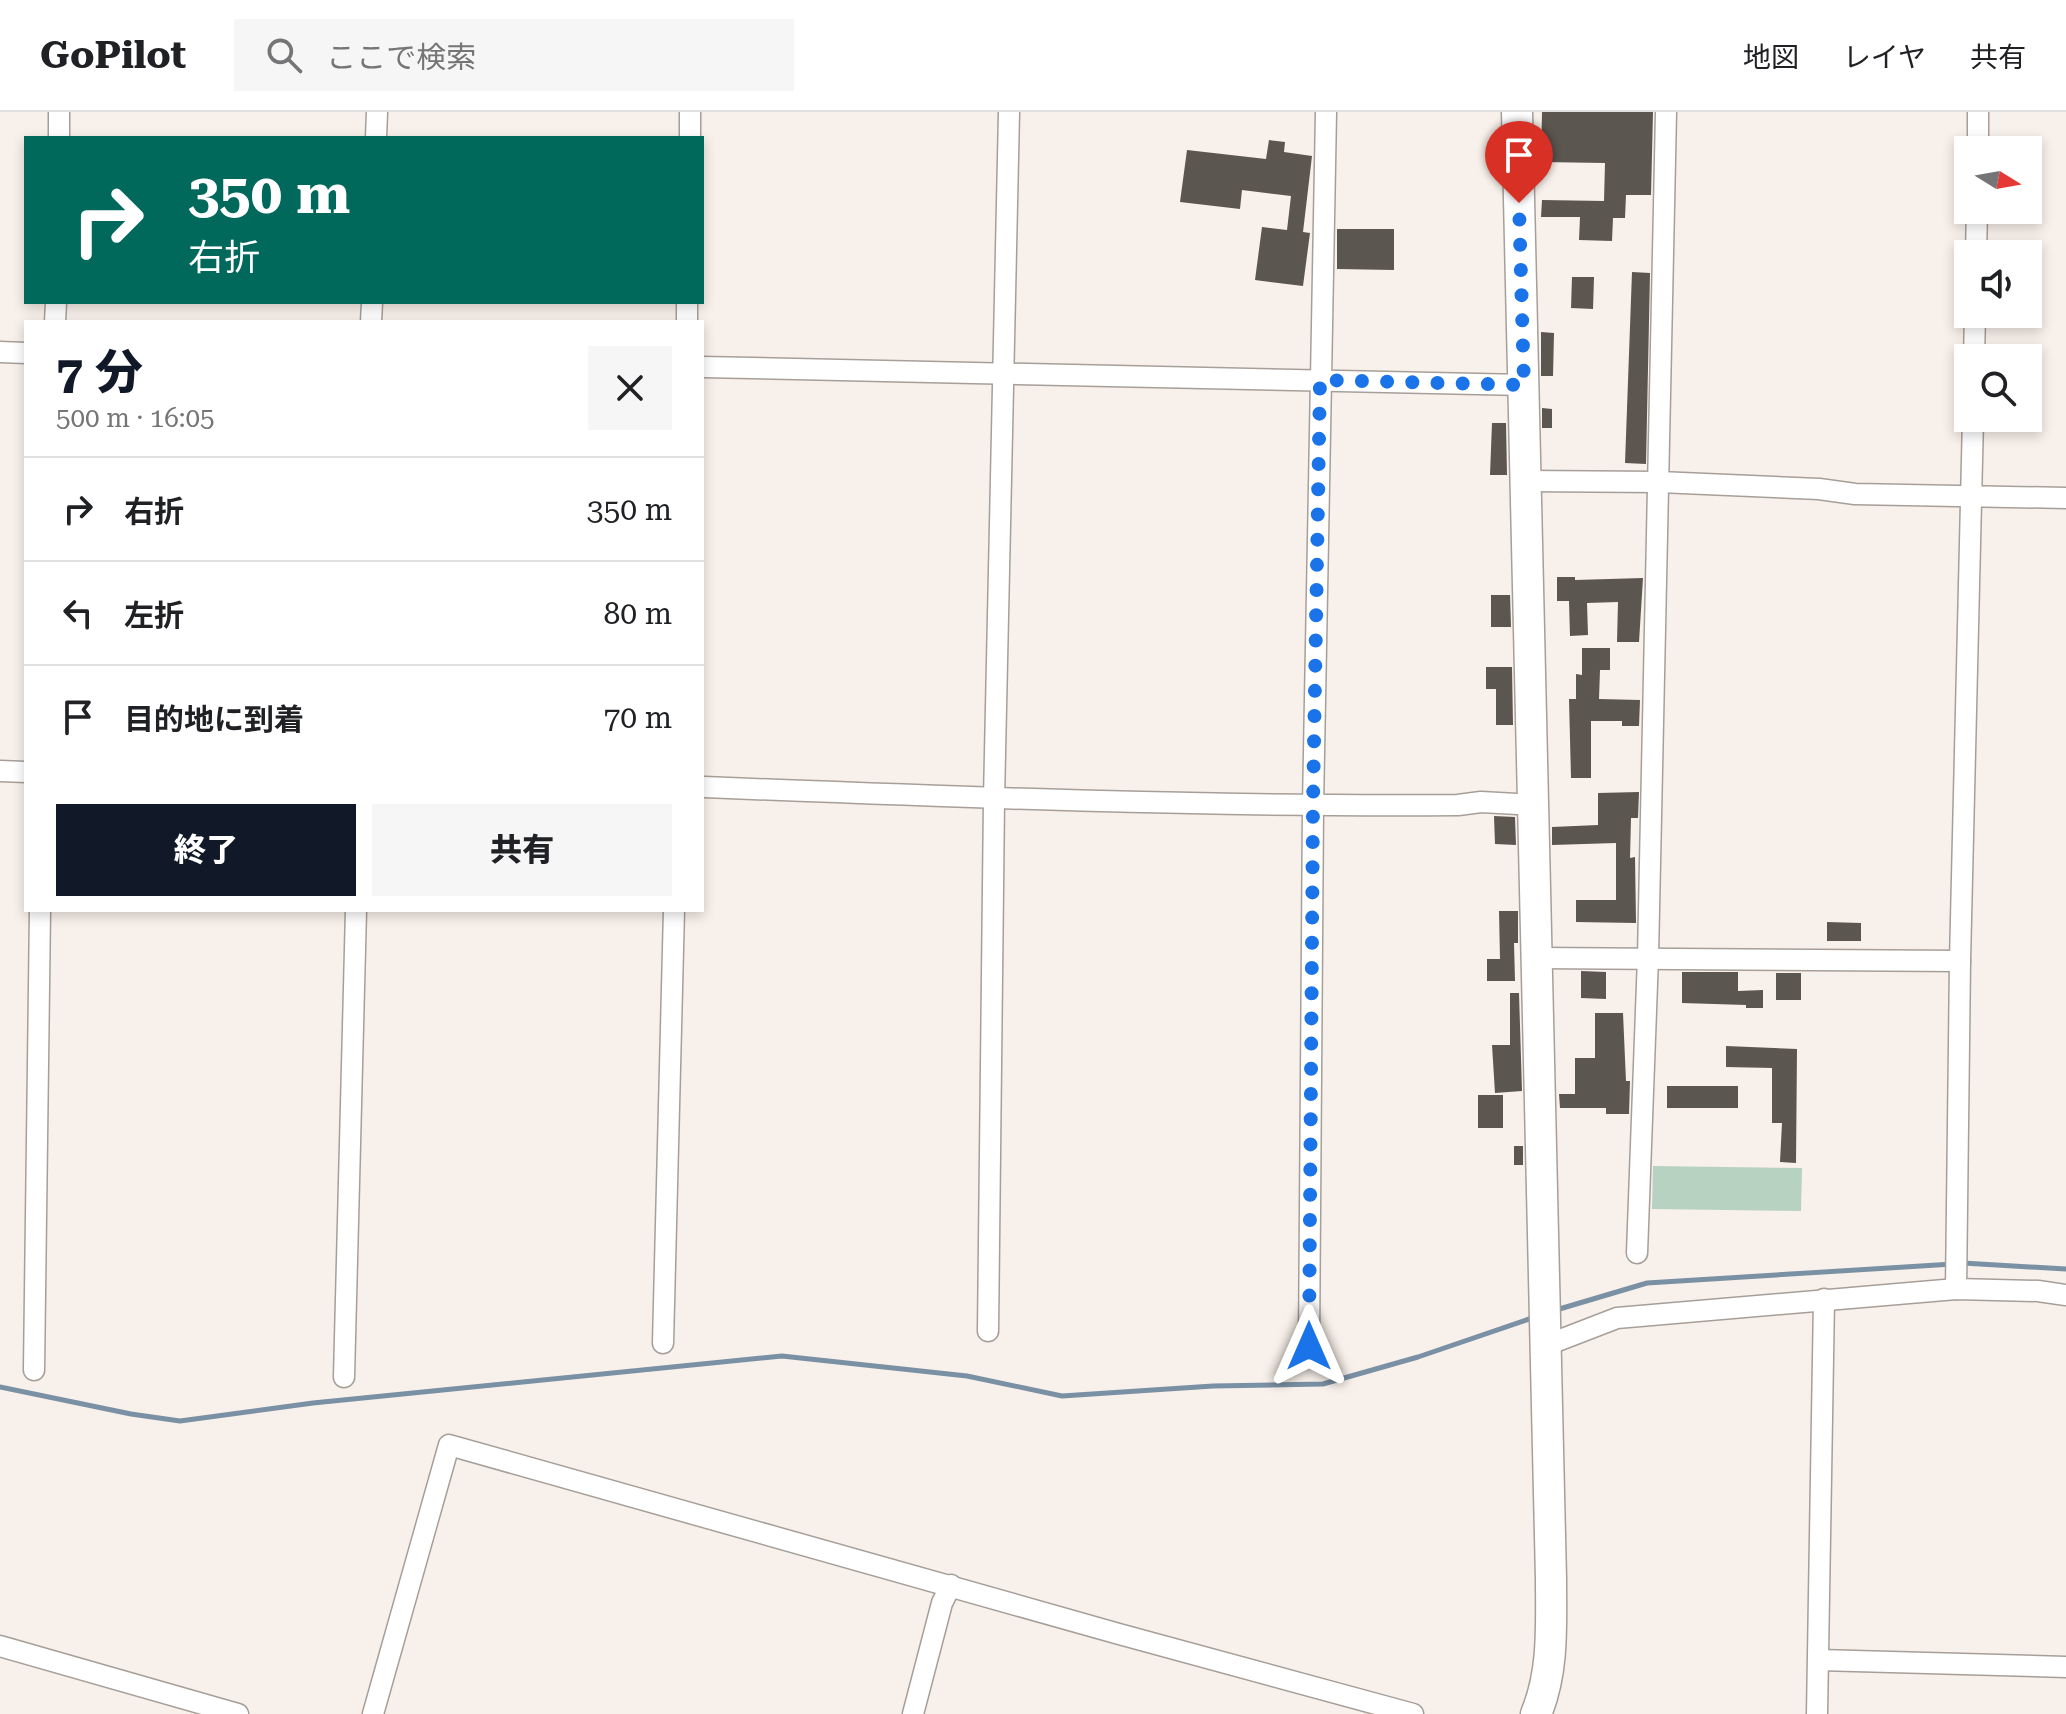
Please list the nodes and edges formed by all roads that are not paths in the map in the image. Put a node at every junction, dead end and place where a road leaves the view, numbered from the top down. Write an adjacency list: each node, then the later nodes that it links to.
1 (59, 112): 9 (street)
2 (377, 112): 10 (street)
3 (690, 112): 11 (street)
4 (1009, 112): 16 (street)
5 (1326, 112): 17 (street)
6 (1517, 112): 18 (street)
7 (1666, 112): 21 (street)
8 (1978, 112): 12 (street)
9 (59, 136)
10 (376, 136)
11 (690, 136)
12 (1978, 136)
13 (0, 352): 14 (street)
14 (24, 353)
15 (704, 367): 16 (street)
16 (1003, 374): 17 (street); 27 (street)
17 (1320, 380): 18 (street); 29 (street)
18 (1524, 385): 20 (street)
19 (1973, 432): 22 (street)
20 (1525, 481): 21 (street); 28 (street)
21 (1659, 482): 22 (street); 33 (street)
22 (1972, 495): 23 (street); 35 (street)
23 (2066, 498)
24 (0, 771): 25 (street)
25 (24, 772)
26 (704, 787): 27 (street)
27 (994, 799): 29 (street); 40 (street)
28 (1534, 805): 29 (street); 34 (street)
29 (1313, 806): 43 (street)
30 (40, 912): 44 (street)
31 (356, 912): 45 (street)
32 (674, 912): 41 (street)
33 (1648, 957): 34 (street); 35 (street); 36 (street)
34 (1537, 958): 42 (street)
35 (1960, 961): 37 (street)
36 (1637, 1253)
37 (1956, 1289): 38 (street); 39 (street)
38 (2066, 1295)
39 (1824, 1299): 42 (street); 48 (street)
40 (988, 1331)
41 (663, 1343)
42 (1547, 1345): 54 (street)
43 (1309, 1346)
44 (34, 1370)
45 (344, 1377)
46 (951, 1585): 51 (street); 52 (street); 53 (street)
47 (0, 1646): 50 (street)
48 (1819, 1660): 49 (street); 55 (street)
49 (2066, 1667)
50 (238, 1714)
51 (373, 1714)
52 (913, 1714)
53 (1413, 1714)
54 (1536, 1714)
55 (1817, 1714)

